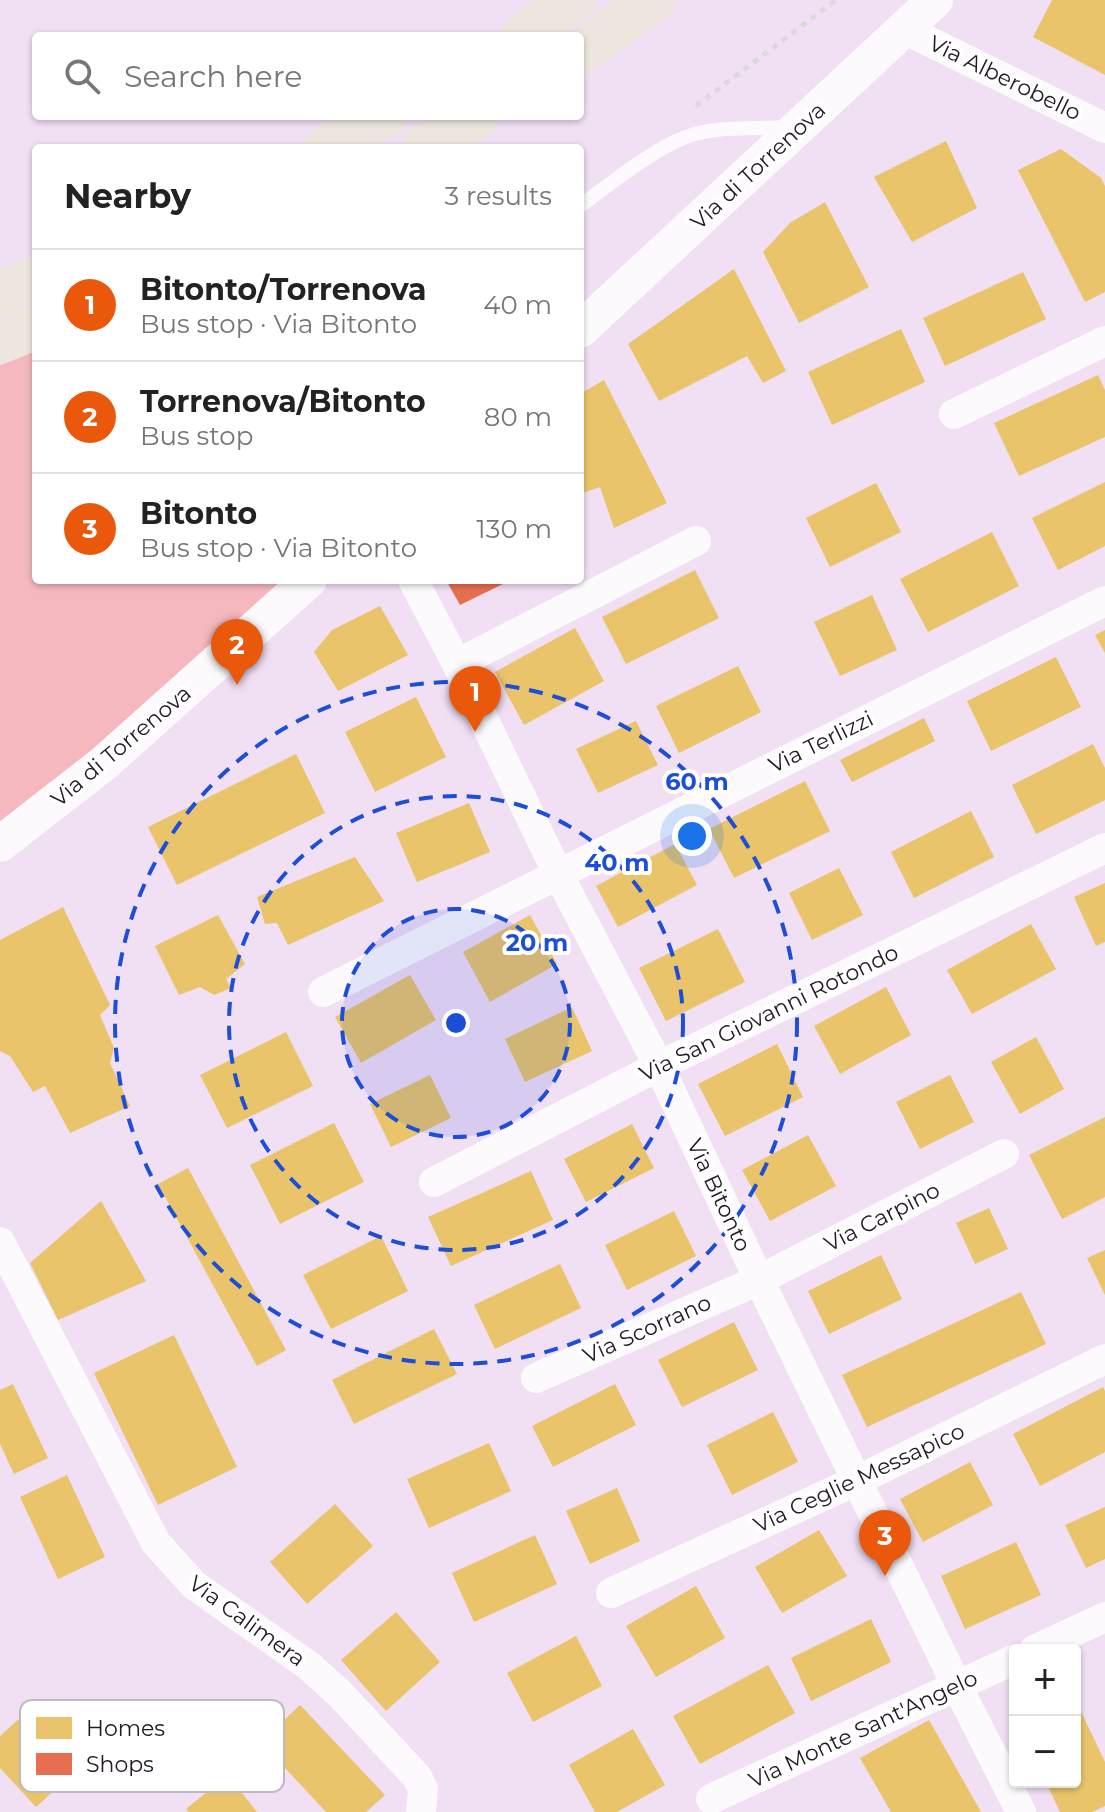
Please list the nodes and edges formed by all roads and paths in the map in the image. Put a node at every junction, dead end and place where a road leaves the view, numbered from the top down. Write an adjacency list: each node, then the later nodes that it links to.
1 (574, 0): 6 (main road)
2 (653, 0): 7 (main road)
3 (836, 0): 12 (path)
4 (935, 0): 5 (street, Via di Torrenova)
5 (904, 29): 10 (street, Via di Torrenova); 11 (street, Via Alberobello)
6 (528, 32)
7 (584, 50)
8 (378, 120): 13 (main road)
9 (471, 120): 14 (main road)
10 (800, 127): 12 (lane); 18 (street, Via di Torrenova)
11 (1105, 128)
12 (695, 134): 15 (lane)
13 (332, 144)
14 (430, 144)
15 (584, 203)
16 (32, 280): 17 (main road)
17 (0, 293)
18 (584, 326)
19 (32, 329): 21 (main road)
20 (1105, 341): 22 (street)
21 (0, 342)
22 (954, 414)
23 (696, 541): 27 (street)
24 (305, 584): 28 (street, Via di Torrenova)
25 (415, 584): 27 (street, Via Bitonto)
26 (1105, 601): 30 (street, Via Terlizzi)
27 (457, 664): 30 (street, Via Bitonto)
28 (0, 844)
29 (1105, 848): 32 (street, Via San Giovanni Rotondo)
30 (558, 874): 31 (street, Via Terlizzi); 32 (street, Via Bitonto)
31 (323, 992)
32 (659, 1066): 34 (street, Via San Giovanni Rotondo); 36 (street, Via Bitonto)
33 (1004, 1154): 36 (street, Via Carpino)
34 (434, 1182)
35 (0, 1242): 46 (street, Via Calimera)
36 (759, 1280): 38 (street, Via Scorrano); 39 (street, Via Bitonto)
37 (1105, 1359): 39 (street, Via Ceglie Messapico)
38 (536, 1378)
39 (858, 1480): 40 (street, Via Ceglie Messapico); 44 (street, Via Bitonto)
40 (611, 1593)
41 (1105, 1617): 42 (street)
42 (1047, 1644)
43 (1009, 1662): 44 (street, Via Monte Sant'Angelo)
44 (957, 1686): 45 (street, Via Monte Sant'Angelo); 47 (street, Via Bitonto)
45 (711, 1799)
46 (421, 1812)
47 (1021, 1812)

